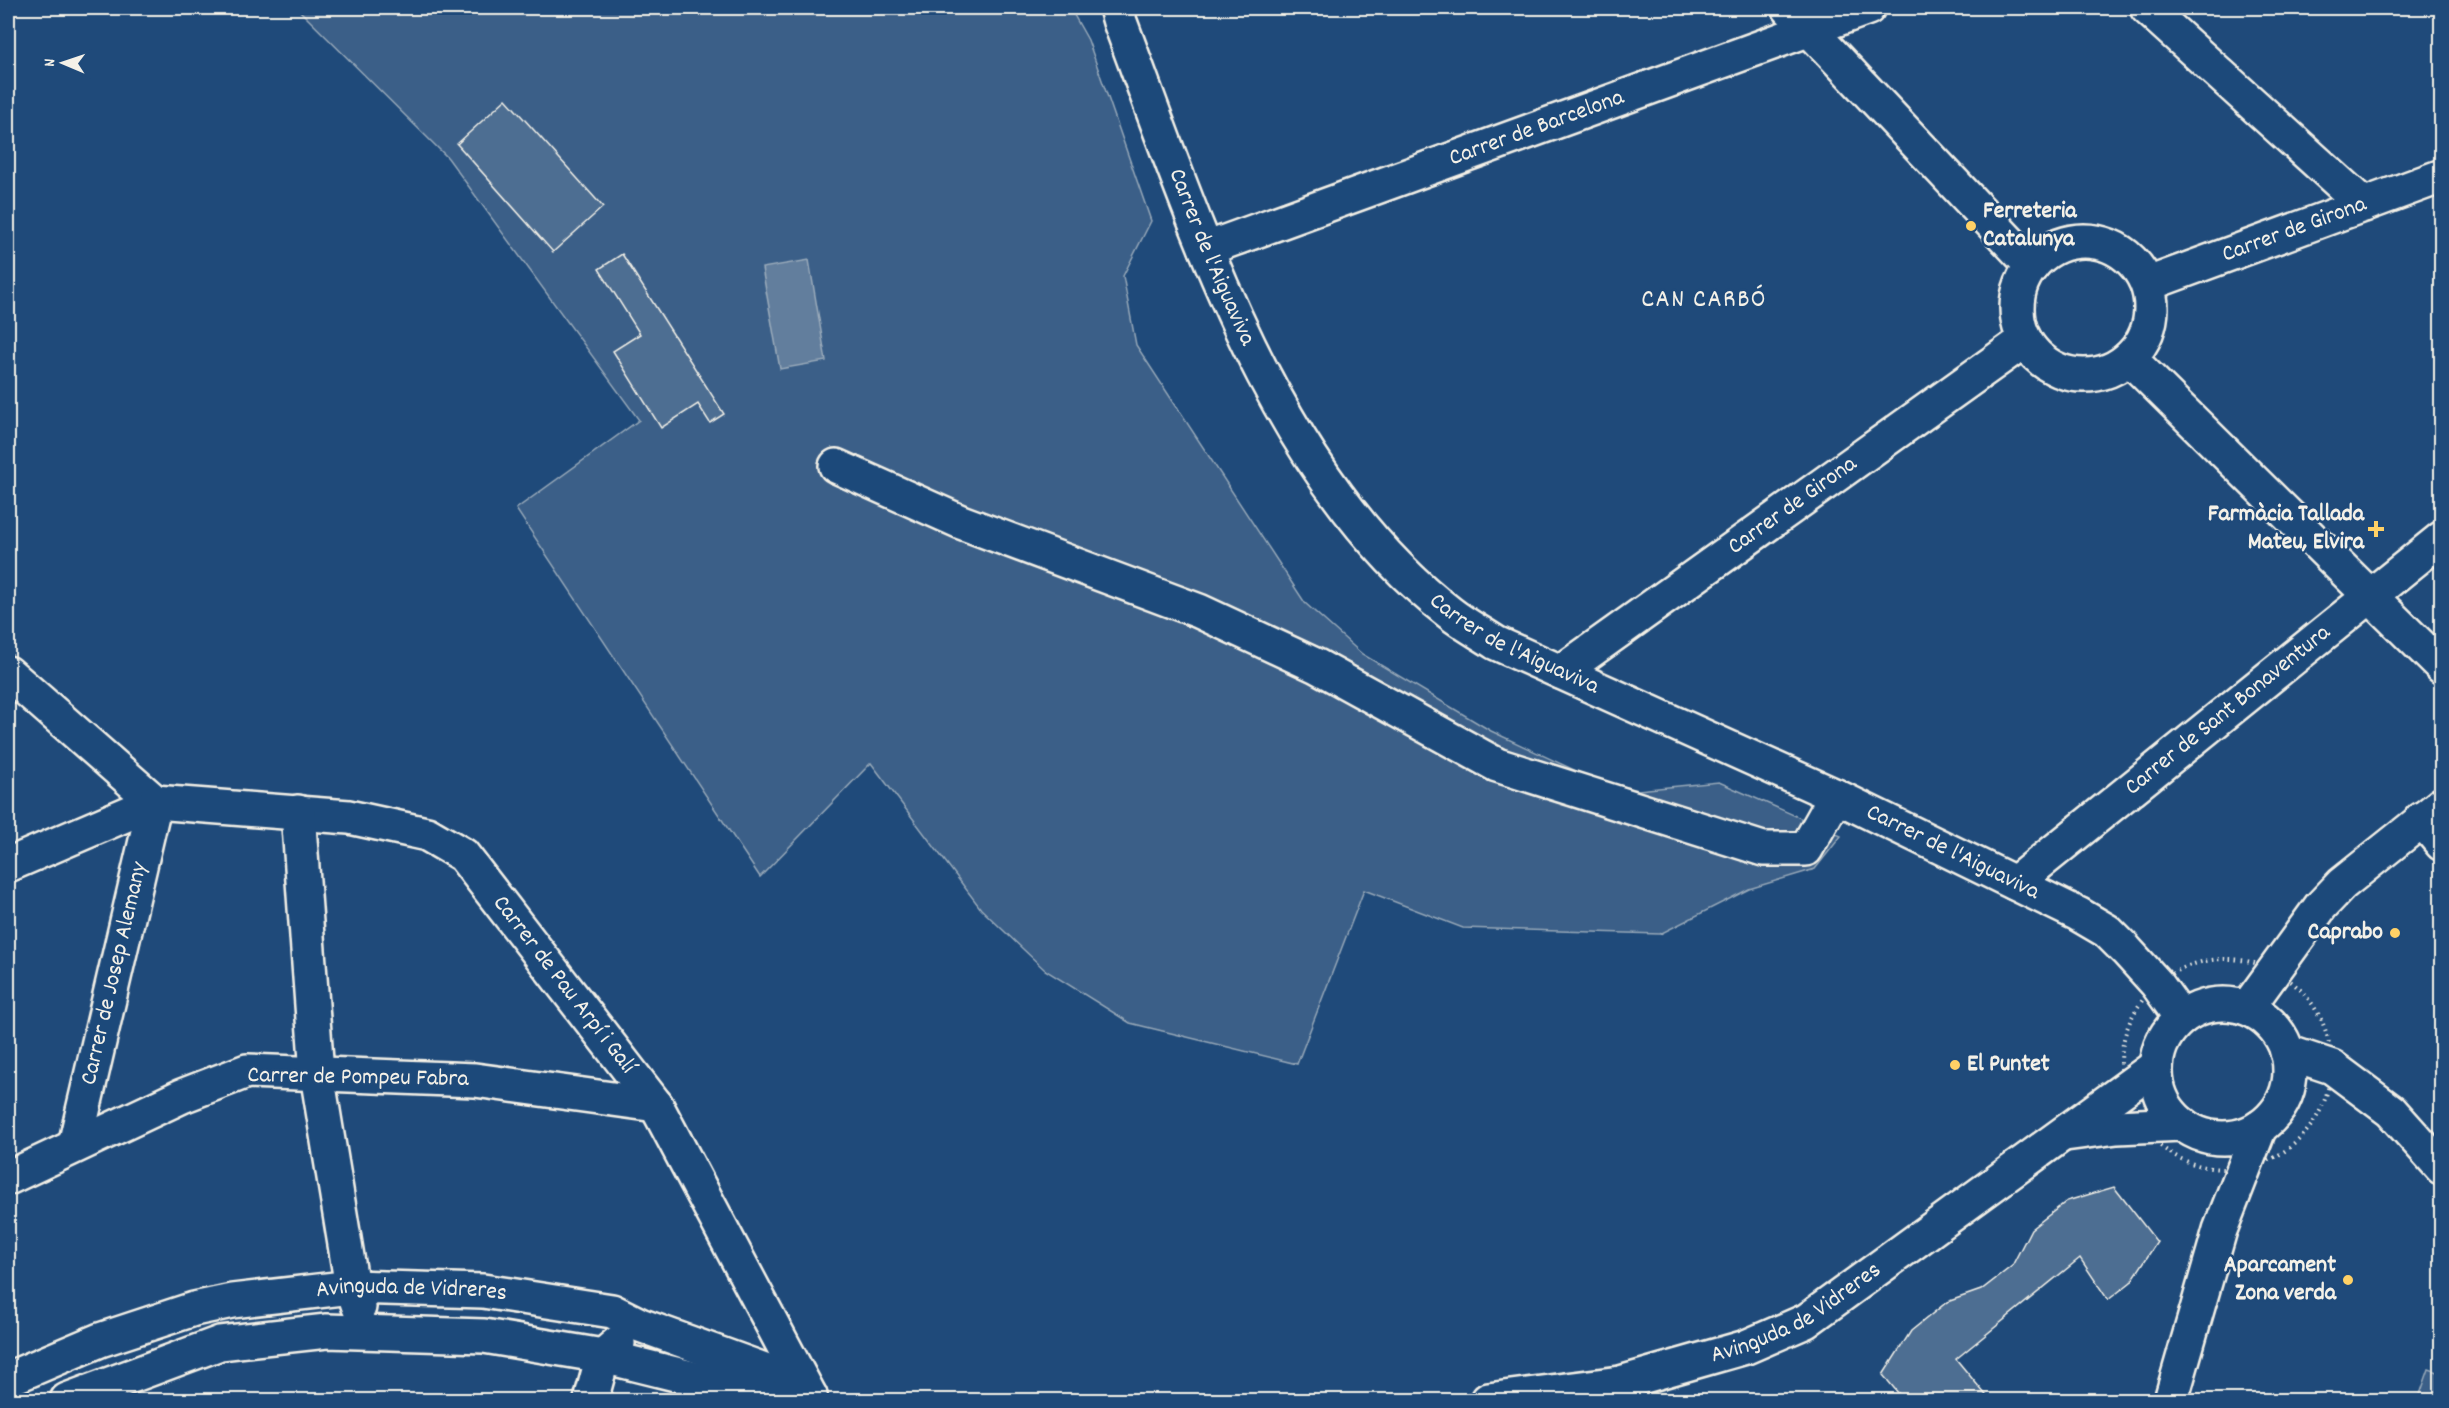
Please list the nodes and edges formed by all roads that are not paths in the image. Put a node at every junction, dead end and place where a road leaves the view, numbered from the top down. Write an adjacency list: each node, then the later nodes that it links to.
1 (1116, 8): 7 (street, Carrer de l'Aiguaviva)
2 (1868, 8): 4 (street, Carrer de Barcelona)
3 (2148, 8): 6 (street)
4 (1799, 18): 7 (street, Carrer de Barcelona); 8 (street)
5 (2442, 177): 6 (street, Carrer de Girona)
6 (2364, 205): 9 (street, Carrer de Girona)
7 (1206, 249): 16 (street, Carrer de l'Aiguaviva)
8 (2032, 266): 9 (street); 10 (street)
9 (2148, 284): 11 (street)
10 (2025, 340): 11 (street); 16 (street, Carrer de Girona)
11 (2129, 358): 14 (street)
12 (836, 466): 18 (street)
13 (2442, 537): 14 (street, Carrer de Sant Bonaventura)
14 (2370, 594): 15 (street); 24 (street, Carrer de Sant Bonaventura)
15 (2442, 667)
16 (1561, 672): 18 (street, Carrer de l'Aiguaviva)
17 (8, 673): 19 (street)
18 (1836, 796): 24 (street, Carrer de l'Aiguaviva)
19 (155, 802): 21 (street, Carrer de Pau Arpí i Galí); 23 (street, Carrer de Pau Arpí i Galí); 34 (street, Carrer de Josep Alemany)
20 (2431, 811): 22 (street); 25 (street)
21 (298, 812): 29 (street); 30 (street, Carrer de Pau Arpí i Galí)
22 (2442, 844)
23 (8, 865)
24 (2015, 883): 26 (street, Carrer de l'Aiguaviva)
25 (2247, 1008): 26 (street); 27 (street)
26 (2180, 1016): 28 (street)
27 (2288, 1052): 32 (street); 35 (street)
28 (2156, 1066): 31 (street); 33 (street, Avinguda de Vidreres)
29 (316, 1074): 30 (street, Carrer de Pompeu Fabra); 34 (street, Carrer de Pompeu Fabra); 37 (street)
30 (656, 1105): 44 (street, Carrer de Pau Arpí i Galí)
31 (2182, 1125): 32 (street); 33 (street)
32 (2260, 1127): 48 (street)
33 (2063, 1134): 47 (street, Avinguda de Vidreres)
34 (75, 1145): 36 (street, Carrer de Pompeu Fabra)
35 (2442, 1168)
36 (8, 1178)
37 (352, 1287): 38 (street, Avinguda de Vidreres); 39 (street, Avinguda de Vidreres); 40 (street)
38 (148, 1323): 42 (street, Avinguda de Vidreres); 43 (street)
39 (640, 1325): 41 (street); 44 (street, Avinguda de Vidreres)
40 (366, 1332): 41 (street, Avinguda de Vidreres); 43 (street, Avinguda de Vidreres)
41 (603, 1356): 44 (street, Avinguda de Vidreres); 46 (street)
42 (8, 1379)
43 (127, 1390): 45 (street, Avinguda de Vidreres)
44 (814, 1399)
45 (67, 1401)
46 (591, 1401)
47 (1488, 1401)
48 (2170, 1401)

